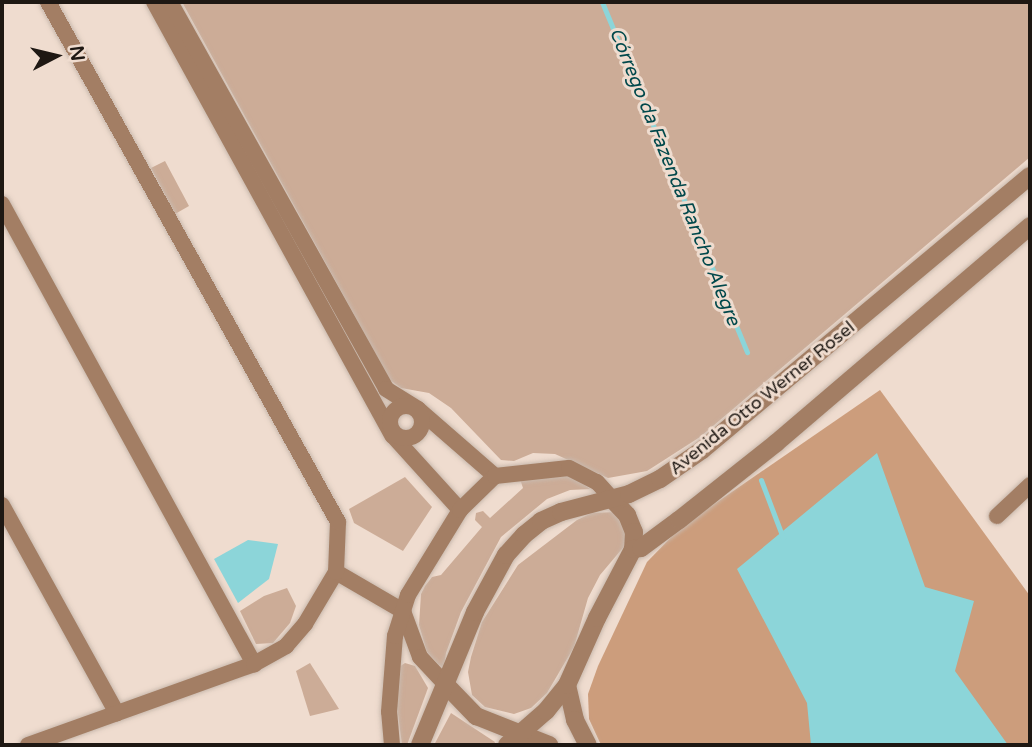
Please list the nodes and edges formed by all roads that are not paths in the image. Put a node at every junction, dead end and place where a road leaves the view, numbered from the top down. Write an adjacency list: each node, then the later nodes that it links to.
1 (48, 2): 16 (street)
2 (154, 2): 8 (street)
3 (170, 2): 7 (street)
4 (1030, 176): 11 (street, Avenida Otto Werner Rosel)
5 (2, 204): 18 (street)
6 (1030, 226): 15 (street)
7 (418, 409): 8 (street); 9 (street)
8 (393, 436): 13 (street)
9 (495, 476): 11 (street); 13 (street)
10 (1030, 485): 14 (street)
11 (613, 500): 15 (street); 20 (street, Avenida Otto Werner Rosel)
12 (2, 505): 21 (street)
13 (460, 510): 17 (street)
14 (997, 516)
15 (633, 549): 19 (street)
16 (336, 572): 17 (street); 18 (street)
17 (403, 611): 20 (street); 24 (street)
18 (254, 664): 21 (street)
19 (567, 685): 22 (street); 28 (street)
20 (447, 686): 22 (street); 25 (street, Avenida Otto Werner Rosel)
21 (117, 713): 23 (street)
22 (522, 733): 26 (street); 27 (street)
23 (28, 745)
24 (392, 745)
25 (420, 745)
26 (507, 745)
27 (550, 745)
28 (588, 745)

